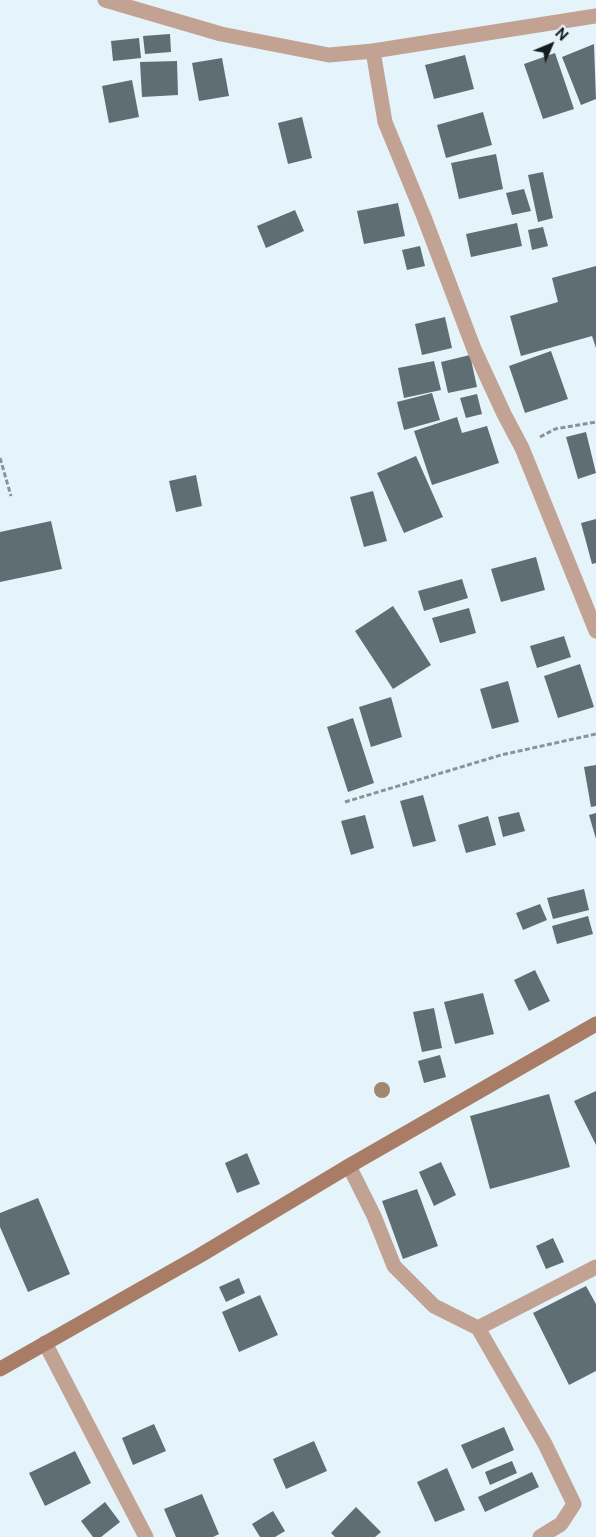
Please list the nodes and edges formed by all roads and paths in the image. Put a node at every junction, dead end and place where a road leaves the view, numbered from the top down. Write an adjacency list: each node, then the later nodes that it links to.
1 (105, 0): 3 (street)
2 (596, 16): 3 (street)
3 (373, 51): 5 (street)
4 (596, 422): 5 (path)
5 (522, 448): 8 (street)
6 (0, 458): 7 (path)
7 (11, 496)
8 (596, 631)
9 (596, 734): 10 (path)
10 (345, 802)
11 (596, 1024): 12 (street)
12 (349, 1166): 14 (street); 15 (street)
13 (596, 1267): 14 (street)
14 (478, 1328): 18 (street)
15 (45, 1343): 16 (street); 17 (street)
16 (0, 1369)
17 (146, 1537)
18 (540, 1537)

